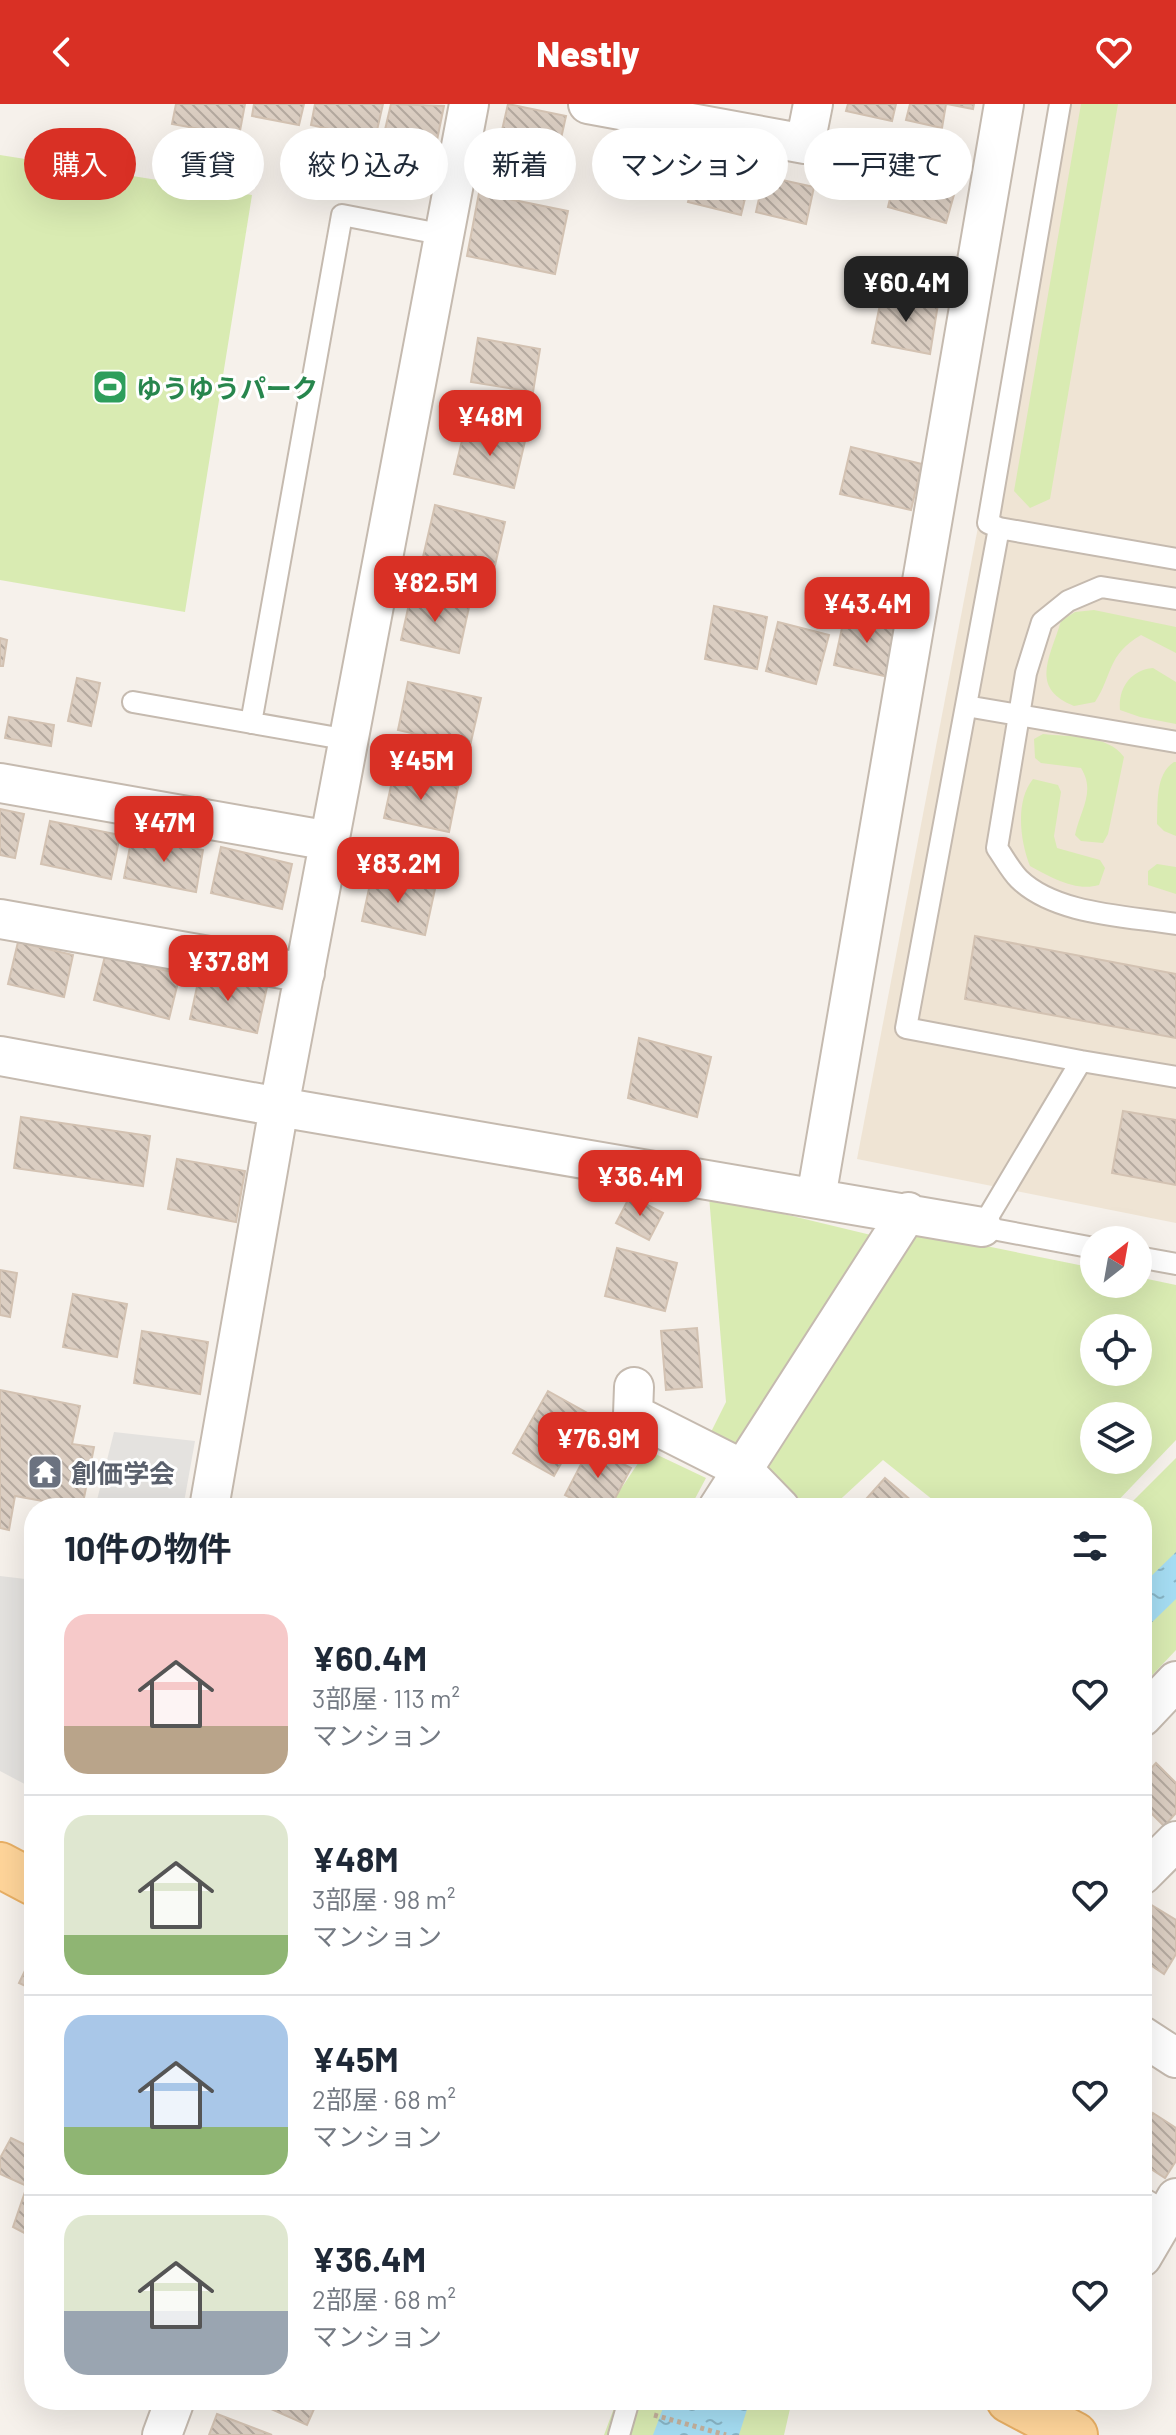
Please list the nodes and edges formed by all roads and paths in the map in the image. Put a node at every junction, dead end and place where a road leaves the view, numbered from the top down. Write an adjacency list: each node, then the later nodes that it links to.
1 (469, 104): 6 (street)
2 (588, 104): 3 (street)
3 (813, 104)
4 (1004, 104): 25 (street)
5 (1060, 104): 7 (lane)
6 (445, 235): 13 (lane); 14 (street)
7 (999, 528): 8 (lane); 11 (lane)
8 (1176, 559)
9 (1176, 599): 12 (lane)
10 (133, 702): 13 (lane)
11 (966, 706): 12 (lane); 22 (lane)
12 (1018, 715): 15 (lane); 19 (lane)
13 (251, 723): 14 (lane)
14 (349, 740): 17 (street)
15 (1176, 742)
16 (0, 783): 17 (street)
17 (330, 841): 20 (street)
18 (0, 919): 20 (street)
19 (1176, 924)
20 (305, 973): 24 (street)
21 (0, 1056): 24 (street)
22 (1081, 1061): 23 (lane); 27 (lane)
23 (1176, 1077)
24 (279, 1107): 25 (street); 33 (street)
25 (816, 1198): 26 (street)
26 (908, 1212): 27 (street); 32 (street)
27 (982, 1227): 28 (lane)
28 (1080, 1245)
29 (1152, 1260): 30 (lane)
30 (1176, 1264)
31 (634, 1387): 32 (street)
32 (742, 1469): 34 (street); 35 (street)
33 (211, 1498)
34 (724, 1498)
35 (770, 1498)
36 (1176, 1681): 37 (street)
37 (1152, 1706)
38 (1176, 1841): 40 (street)
39 (0, 1865): 41 (main road)
40 (1152, 1865)
41 (24, 1878)
42 (1152, 2042): 43 (street)
43 (1176, 2058)
44 (1160, 2209): 45 (street)
45 (1152, 2230)
46 (171, 2410): 51 (street)
47 (626, 2410): 52 (lane)
48 (1037, 2410): 50 (main road)
49 (653, 2415): 53 (path)
50 (1060, 2418)
51 (162, 2435)
52 (619, 2435)
53 (726, 2435)

